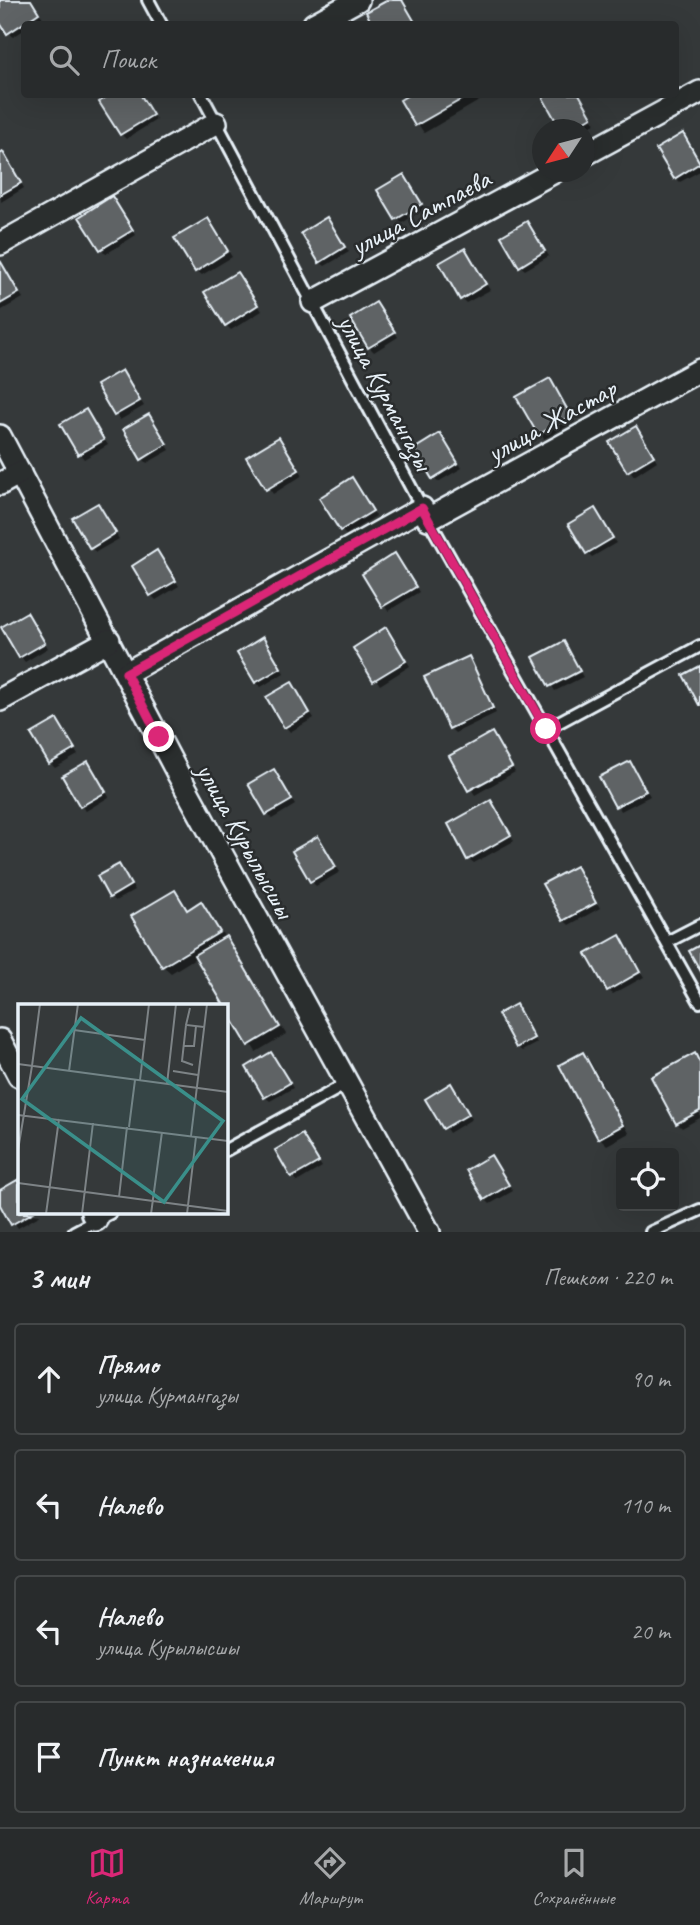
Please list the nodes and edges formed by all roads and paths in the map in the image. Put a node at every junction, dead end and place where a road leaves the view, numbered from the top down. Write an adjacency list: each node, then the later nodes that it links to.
1 (148, 0): 3 (lane)
2 (358, 0): 4 (street)
3 (159, 21)
4 (320, 21)
5 (700, 92): 8 (street)
6 (203, 98): 7 (lane, улица Курмангазы)
7 (216, 123): 10 (street); 11 (lane, улица Курмангазы)
8 (595, 149)
9 (535, 182): 11 (street, улица Сатпаева)
10 (0, 244)
11 (313, 302): 16 (lane, улица Курмангазы)
12 (700, 370): 16 (street, улица Жастар)
13 (0, 436): 14 (street, улица Курылысшы)
14 (20, 473): 15 (street); 17 (street, улица Курылысшы)
15 (0, 484)
16 (425, 514): 19 (street, улица Жастар); 21 (lane, улица Курмангазы)
17 (109, 640): 19 (street, улица Курылысшы); 20 (street)
18 (700, 646): 21 (lane)
19 (126, 673): 27 (street, улица Курылысшы)
20 (0, 700)
21 (546, 729): 23 (lane, улица Курмангазы)
22 (700, 925): 23 (lane)
23 (667, 942): 24 (lane, улица Курмангазы)
24 (700, 1002)
25 (0, 1040): 26 (street)
26 (18, 1074)
27 (348, 1083): 28 (lane); 32 (street, улица Курылысшы)
28 (228, 1149)
29 (700, 1210): 33 (lane)
30 (100, 1215): 31 (lane)
31 (74, 1232)
32 (429, 1232)
33 (651, 1232)

